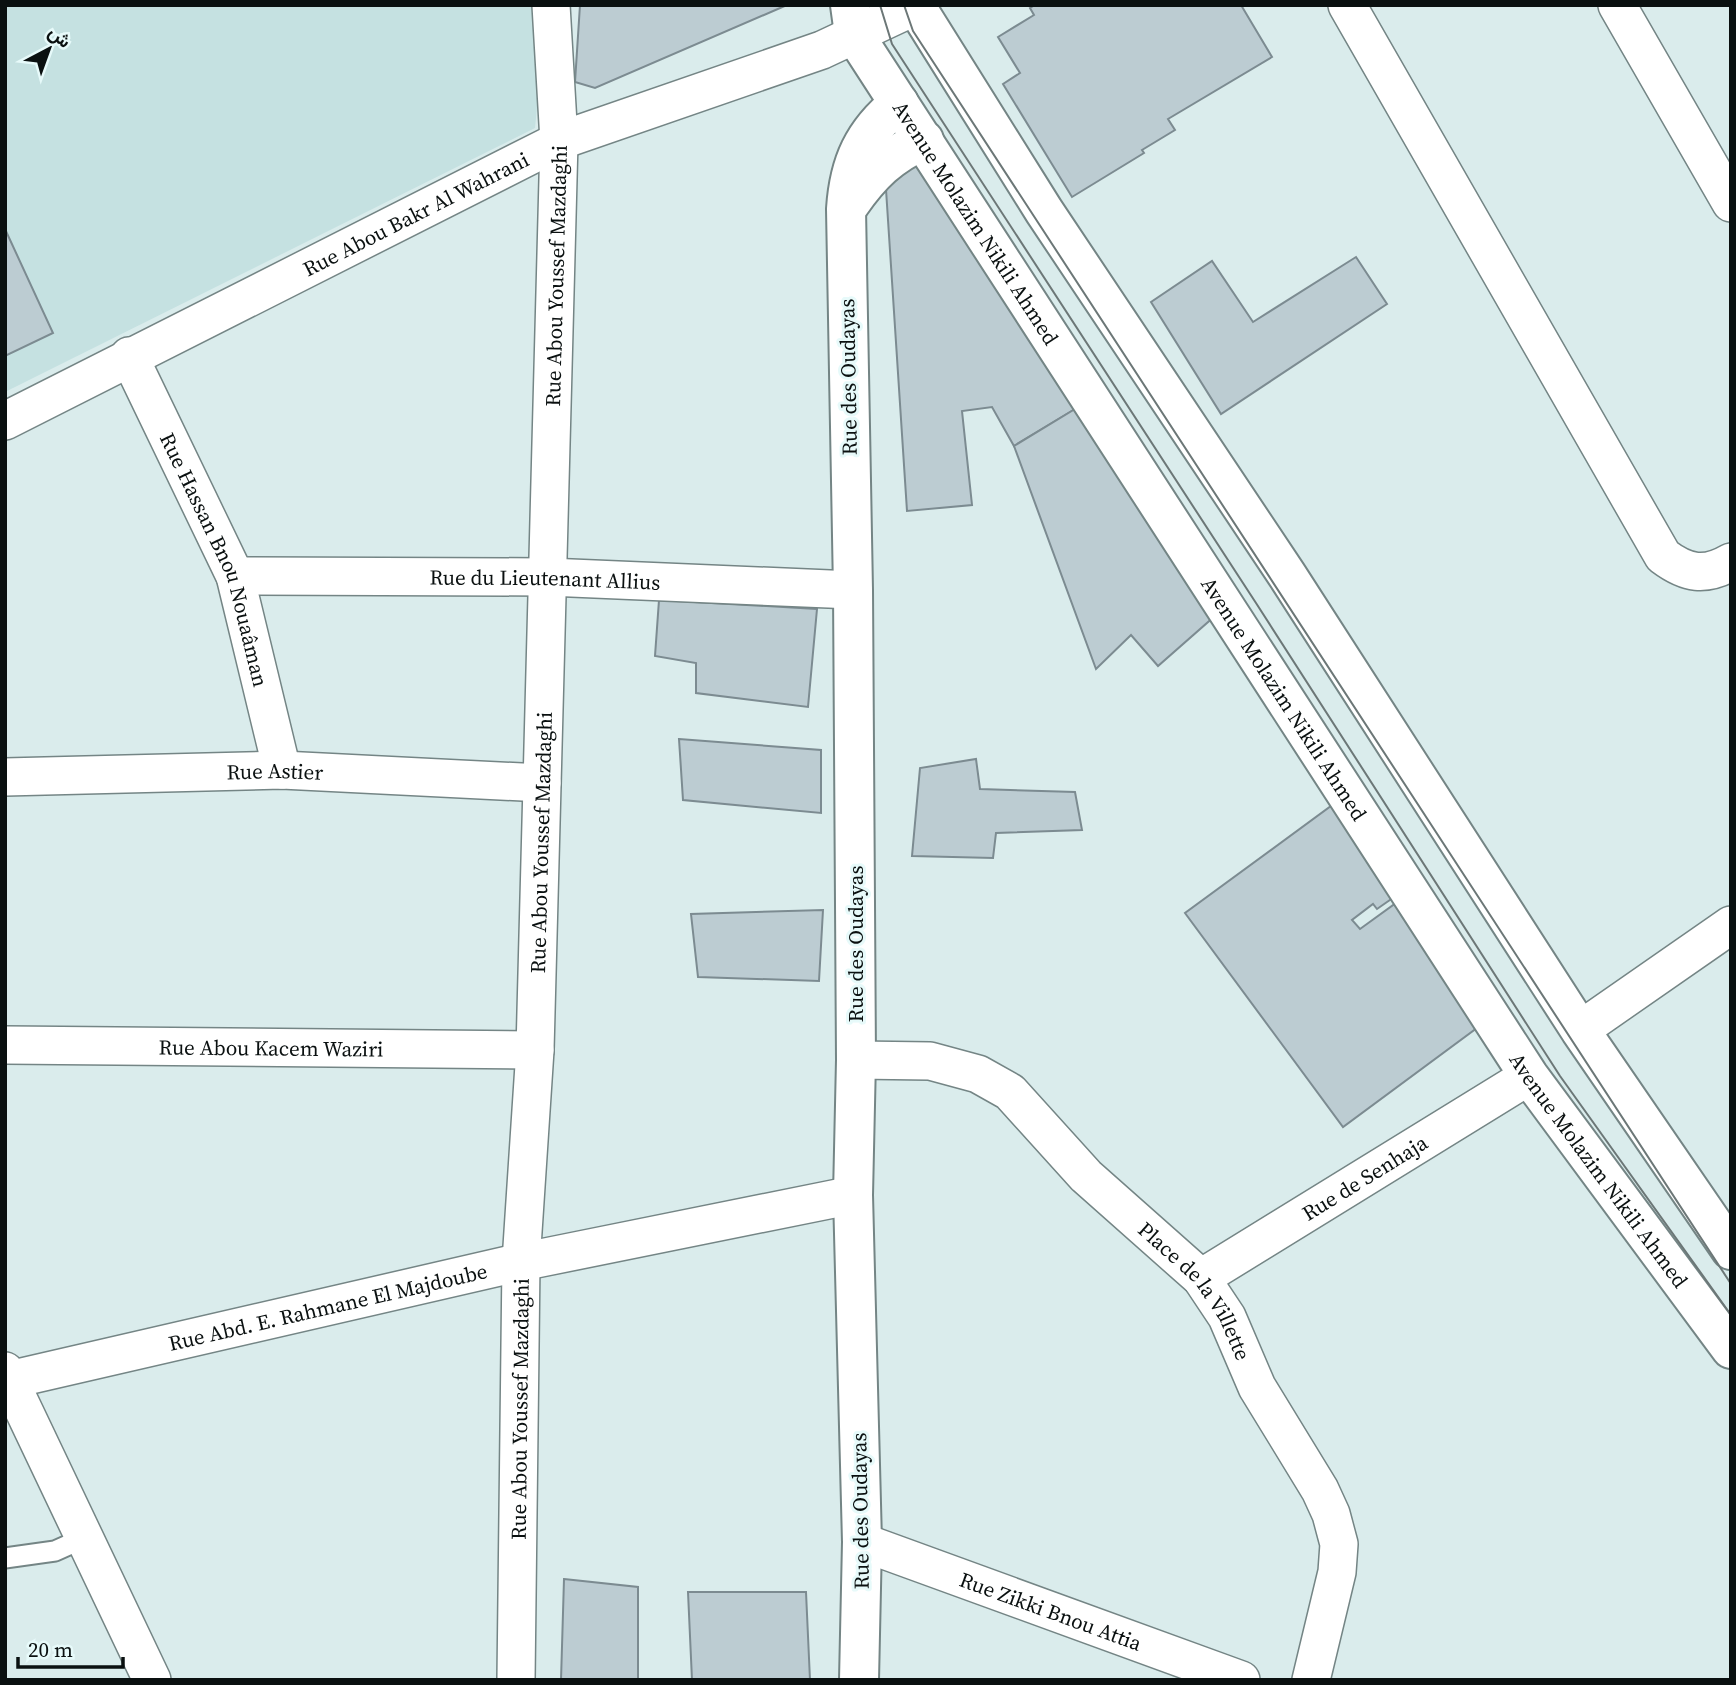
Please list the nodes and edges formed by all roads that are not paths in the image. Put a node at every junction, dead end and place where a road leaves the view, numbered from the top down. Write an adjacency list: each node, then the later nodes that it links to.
1 (551, 5): 8 (street, Rue Abou Youssef Mazdaghi)
2 (1347, 5): 13 (street)
3 (1617, 5): 9 (street)
4 (916, 6): 5 (street, Rue Abou Bakr Al Wahrani); 21 (street)
5 (852, 20): 6 (street, Avenue Molazim Nikili Ahmed); 8 (street, Rue Abou Bakr Al Wahrani)
6 (899, 103): 7 (street, Avenue Molazim Nikili Ahmed); 10 (street, Rue des Oudayas)
7 (924, 140): 10 (street); 25 (street, Avenue Molazim Nikili Ahmed)
8 (559, 141): 11 (street, Rue Abou Bakr Al Wahrani); 15 (street, Rue Abou Youssef Mazdaghi)
9 (1731, 203)
10 (846, 209): 16 (street, Rue des Oudayas)
11 (128, 356): 12 (street, Rue Abou Bakr Al Wahrani); 14 (street, Rue Hassan Bnou Nouaâman)
12 (5, 421)
13 (1731, 562)
14 (235, 576): 15 (street, Rue du Lieutenant Allius); 17 (street, Rue Hassan Bnou Nouaâman)
15 (548, 577): 16 (street, Rue du Lieutenant Allius); 19 (street, Rue Abou Youssef Mazdaghi)
16 (853, 590): 24 (street, Rue des Oudayas)
17 (282, 770): 18 (street, Rue Astier); 19 (street, Rue Astier)
18 (5, 777)
19 (542, 783): 23 (street, Rue Abou Youssef Mazdaghi)
20 (1731, 925): 21 (street)
21 (1580, 1030): 27 (street)
22 (5, 1045): 23 (street, Rue Abou Kacem Waziri)
23 (536, 1050): 28 (street, Rue Abou Youssef Mazdaghi)
24 (856, 1060): 26 (street, Rue des Oudayas); 29 (street, Place de la Villette)
25 (1529, 1076): 29 (street, Rue de Senhaja); 30 (street, Avenue Molazim Nikili Ahmed)
26 (853, 1195): 28 (street, Rue Abd. E. Rahmane El Majdoube); 33 (street, Rue des Oudayas)
27 (1731, 1250)
28 (521, 1262): 31 (street, Rue Abd. E. Rahmane El Majdoube); 36 (street, Rue Abou Youssef Mazdaghi)
29 (1201, 1278): 39 (street, Place de la Villette)
30 (1731, 1349)
31 (7, 1376): 32 (street)
32 (84, 1538): 34 (lane); 35 (street)
33 (862, 1542): 37 (street, Rue des Oudayas); 38 (street, Rue Zikki Bnou Attia)
34 (5, 1558)
35 (152, 1680)
36 (516, 1680)
37 (859, 1680)
38 (1241, 1680)
39 (1311, 1680)

